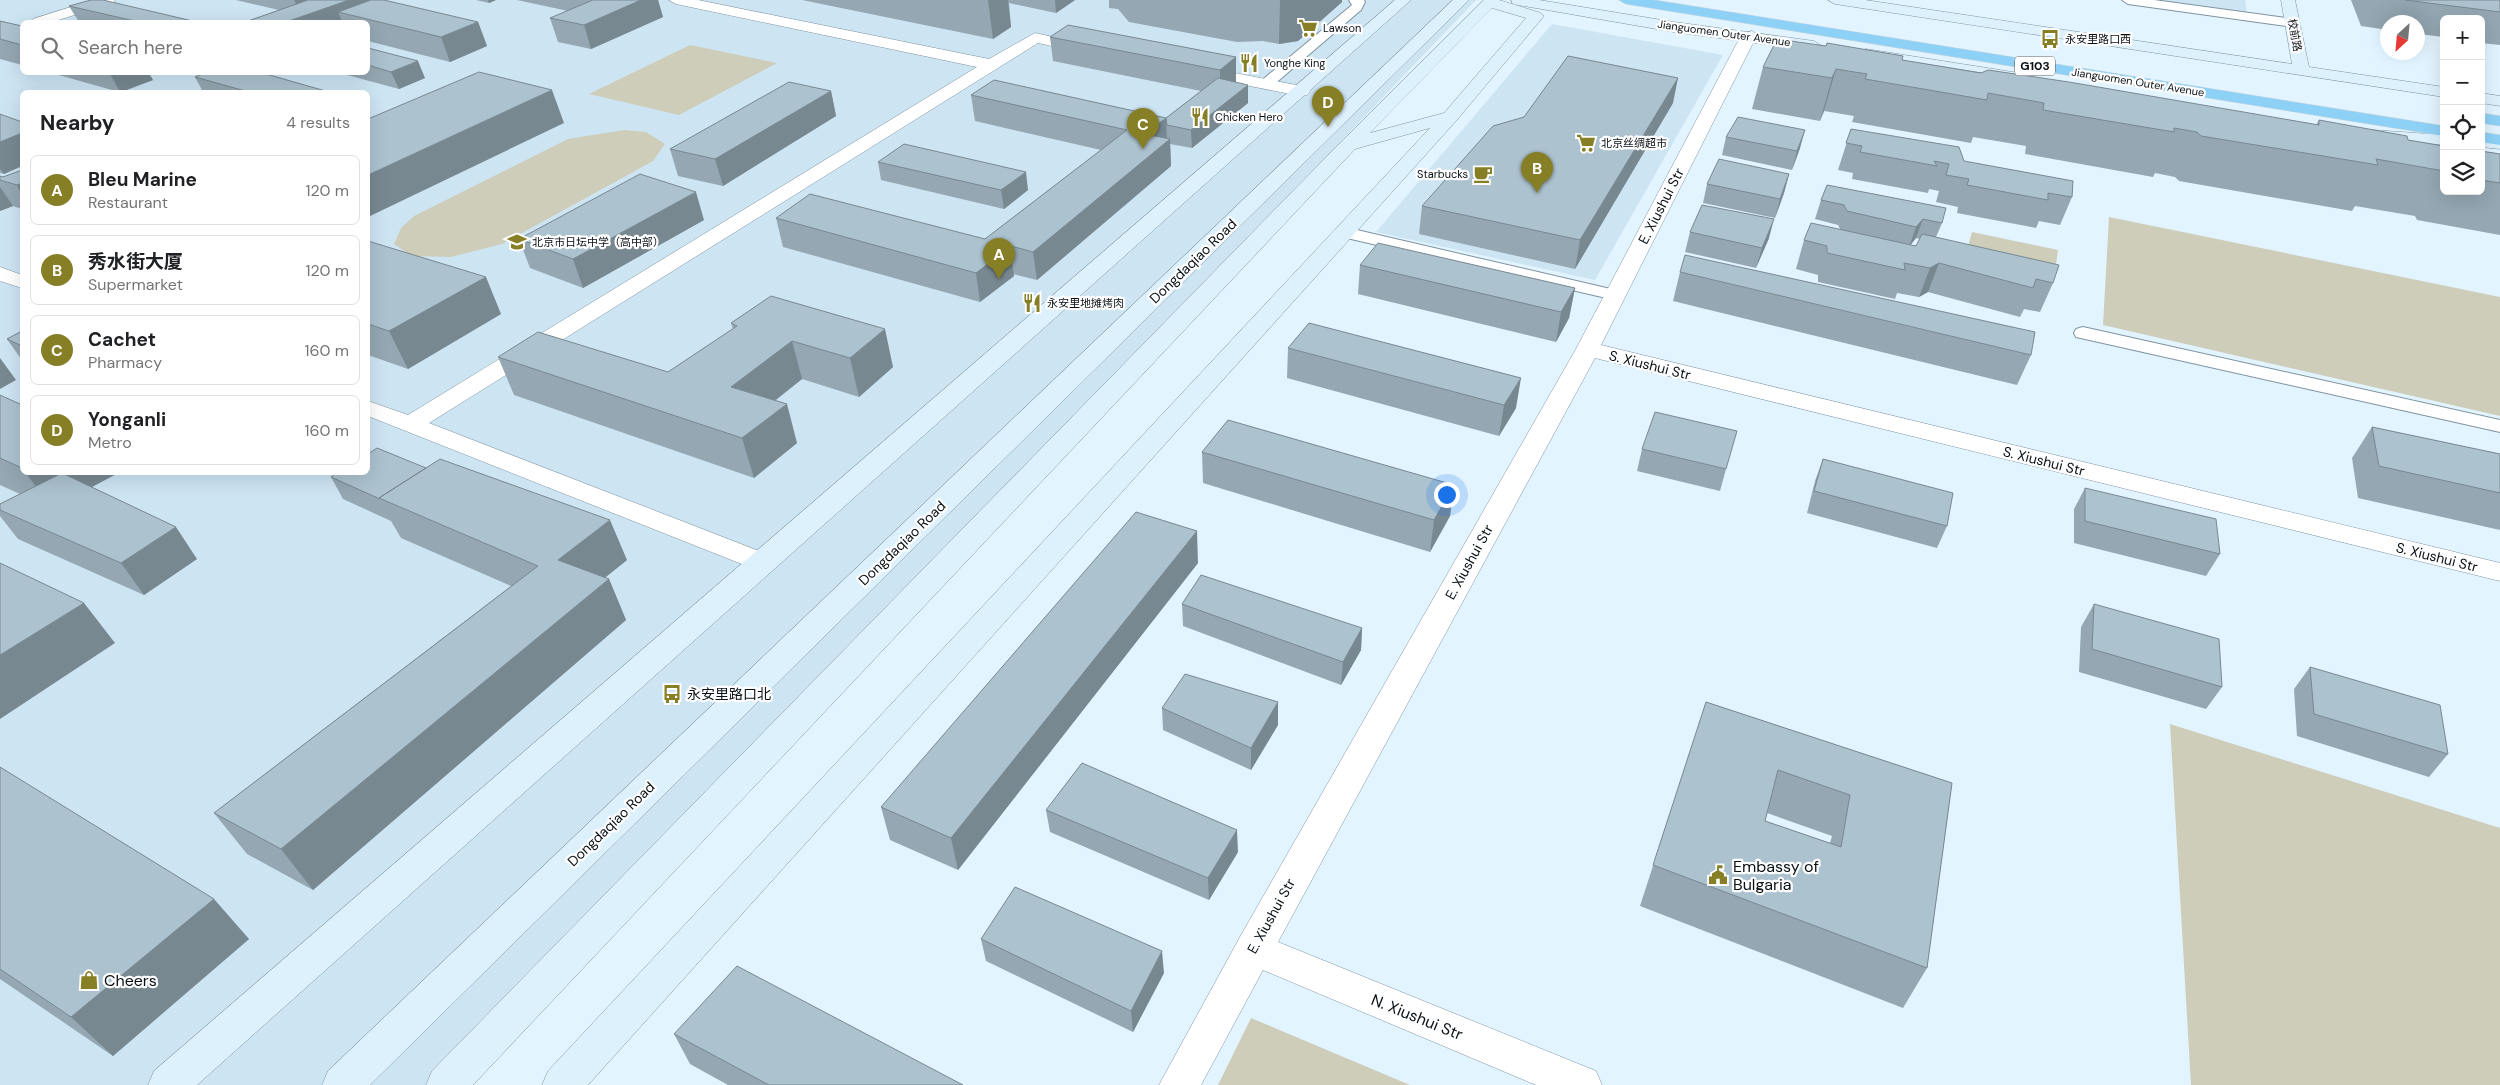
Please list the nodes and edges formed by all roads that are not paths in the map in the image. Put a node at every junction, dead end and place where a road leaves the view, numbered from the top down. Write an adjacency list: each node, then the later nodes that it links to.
1 (108, 0): 13 (street)
2 (676, 0): 17 (street)
3 (1355, 0): 20 (lane)
4 (1404, 0): 21 (street)
5 (1462, 0): 51 (street, Dongdaqiao Road)
6 (1626, 0): 28 (highway, Jianguomen Outer Avenue / G103)
7 (1725, 0): 12 (highway)
8 (1835, 0): 19 (street)
9 (2128, 0): 14 (lane)
10 (2288, 0): 14 (street, 校前路)
11 (1497, 1): 15 (street, Jianguomen Outer Avenue); 25 (street); 34 (street)
12 (1774, 8)
13 (44, 20)
14 (2293, 23): 19 (street, 校前路)
15 (1752, 36): 29 (street, Jianguomen Outer Avenue); 41 (street, E. Xiushui Str)
16 (1112, 53): 17 (street)
17 (992, 64): 45 (street)
18 (1179, 67): 20 (street)
19 (2302, 71): 22 (street)
20 (1266, 84): 21 (street)
21 (1301, 91): 47 (street)
22 (2440, 91)
23 (2485, 99): 24 (street)
24 (2500, 101)
25 (1450, 117): 34 (street); 38 (street)
26 (2485, 119): 27 (highway)
27 (2500, 121)
28 (2440, 130)
29 (2373, 135): 31 (street); 35 (street, Jianguomen Outer Avenue)
30 (2485, 138): 33 (highway)
31 (2440, 140)
32 (2485, 142): 33 (street)
33 (2500, 142)
34 (1349, 144): 52 (street)
35 (2440, 145)
36 (2485, 153): 37 (street)
37 (2500, 156)
38 (1344, 232): 41 (lane); 53 (street)
39 (0, 273): 40 (street)
40 (20, 281)
41 (1615, 295): 43 (street, E. Xiushui Str)
42 (2083, 333): 46 (lane)
43 (1588, 349): 48 (street, S. Xiushui Str); 49 (street, E. Xiushui Str)
44 (370, 409): 45 (street)
45 (410, 424): 47 (street)
46 (2500, 426)
47 (762, 563): 50 (street)
48 (2500, 572)
49 (1253, 949): 54 (street, E. Xiushui Str); 55 (street, N. Xiushui Str)
50 (168, 1085)
51 (342, 1085)
52 (446, 1085)
53 (562, 1085)
54 (1179, 1085)
55 (1582, 1085)

